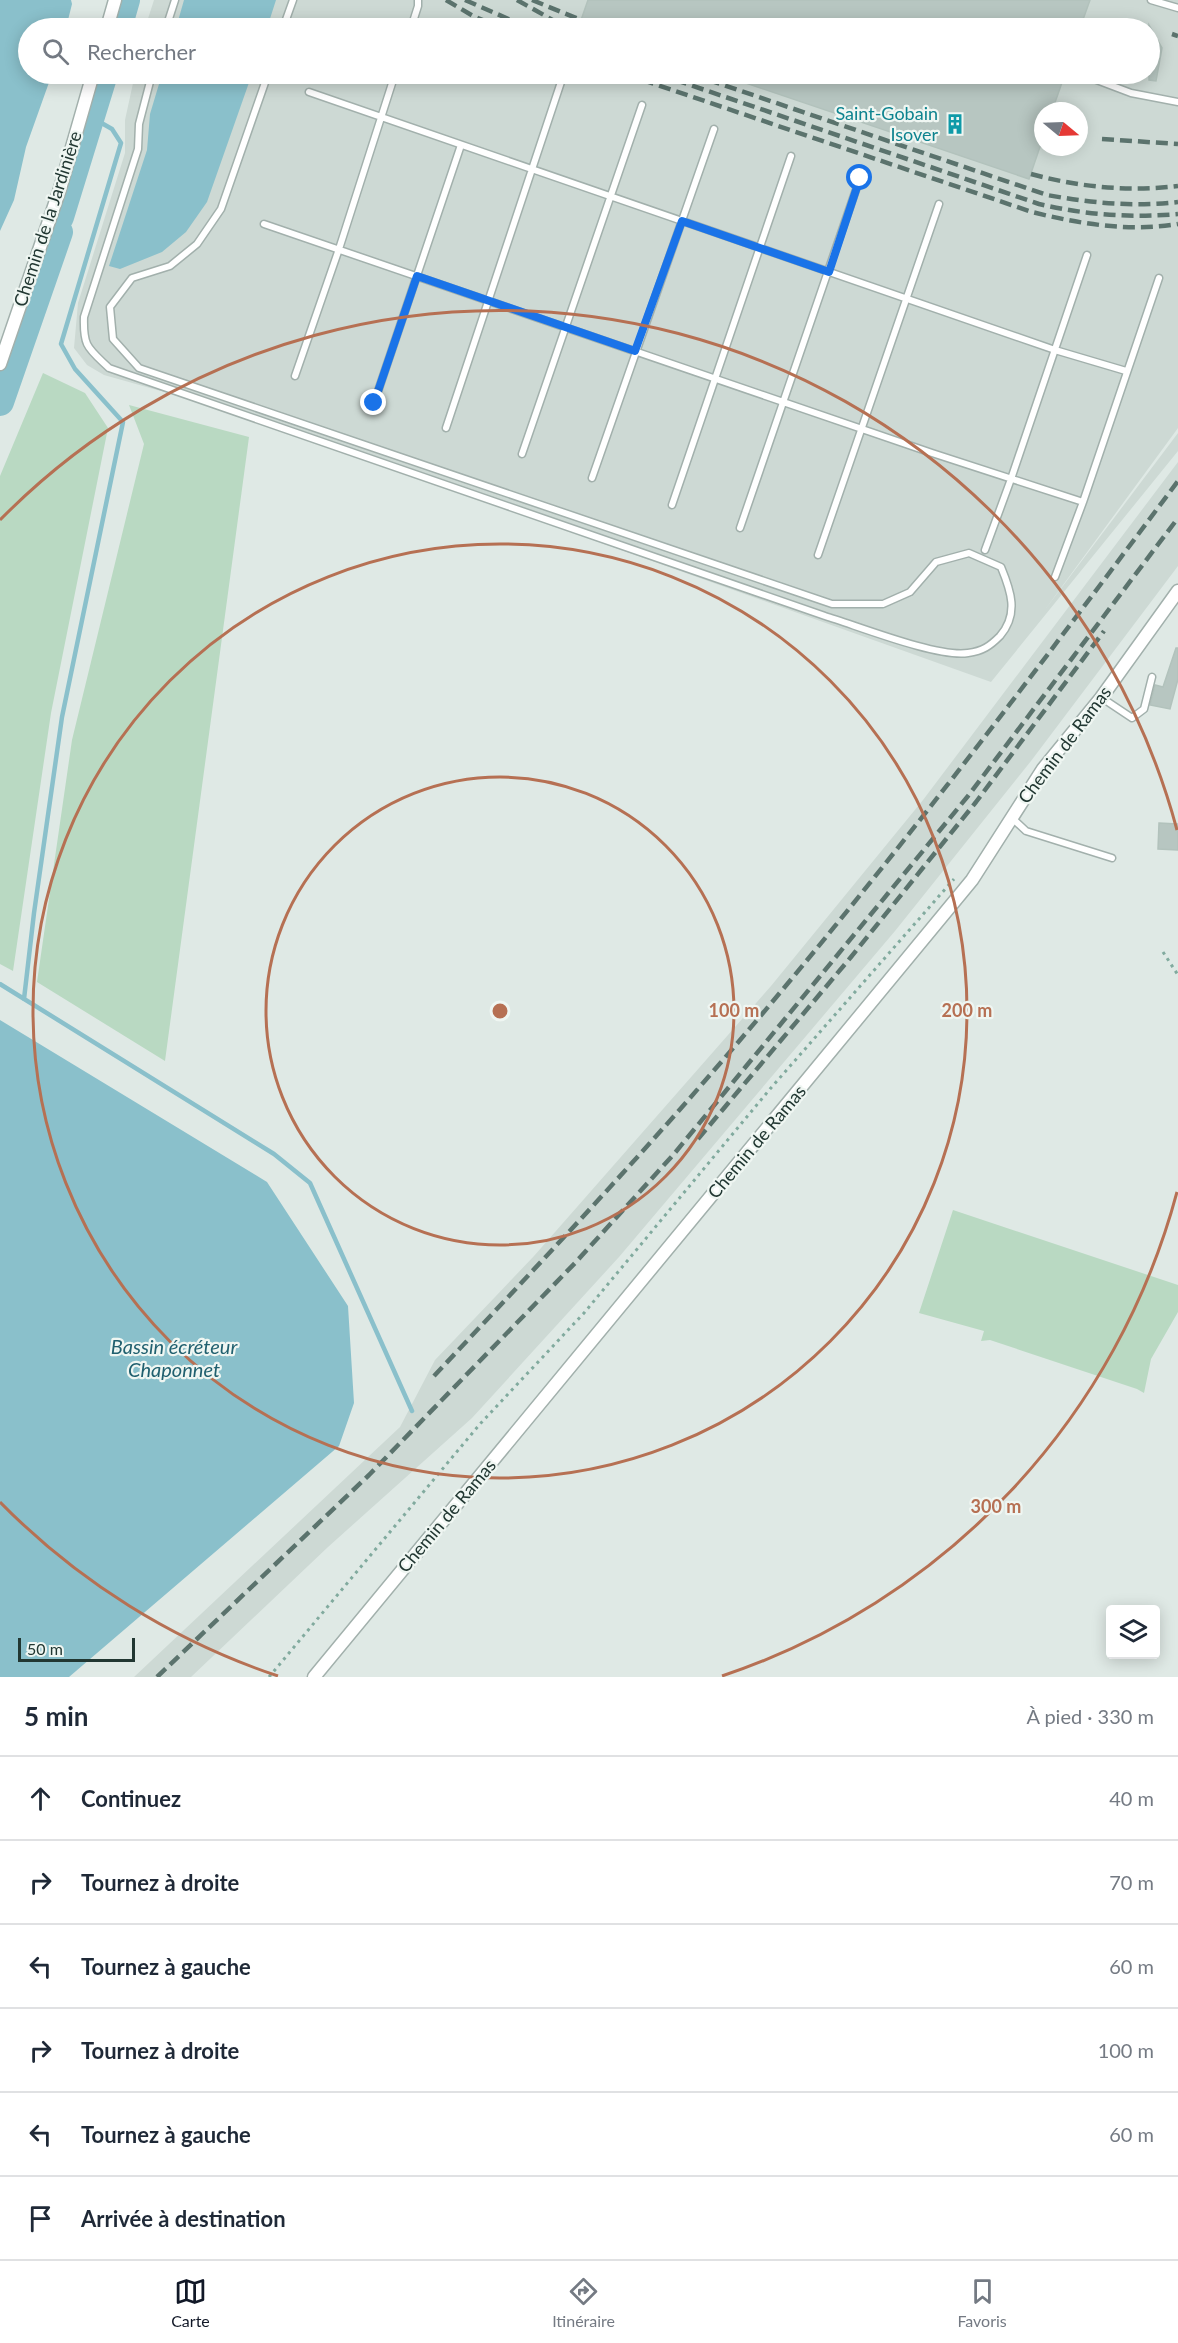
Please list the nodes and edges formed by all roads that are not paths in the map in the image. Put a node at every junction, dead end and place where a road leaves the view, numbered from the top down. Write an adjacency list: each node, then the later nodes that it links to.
1 (115, 0): 7 (street)
2 (175, 0): 8 (lane)
3 (293, 0): 9 (lane)
4 (418, 0): 10 (lane)
5 (1151, 0): 6 (lane)
6 (1178, 9)
7 (110, 18)
8 (169, 18)
9 (287, 18)
10 (414, 18)
11 (90, 84): 41 (street, Chemin de la Jardinière)
12 (149, 84): 13 (lane)
13 (265, 84)
14 (392, 84): 20 (lane)
15 (561, 84): 24 (lane)
16 (1107, 84): 18 (lane)
17 (309, 92): 20 (lane)
18 (1178, 102)
19 (642, 105): 26 (lane)
20 (380, 117): 22 (lane); 31 (lane)
21 (714, 129): 28 (lane)
22 (461, 145): 24 (lane); 34 (lane)
23 (791, 156): 30 (lane)
24 (532, 169): 26 (lane); 37 (lane)
25 (860, 178): 33 (lane)
26 (611, 196): 28 (lane); 38 (lane)
27 (939, 204): 36 (lane)
28 (682, 221): 30 (lane); 40 (lane)
29 (264, 224): 31 (lane)
30 (759, 248): 33 (lane); 44 (lane)
31 (339, 249): 34 (lane); 43 (lane)
32 (1087, 255): 39 (lane)
33 (829, 272): 36 (lane); 45 (lane)
34 (417, 276): 37 (lane); 46 (lane)
35 (1159, 278): 42 (lane)
36 (907, 298): 39 (lane); 48 (lane)
37 (488, 300): 38 (lane); 47 (lane)
38 (566, 327): 40 (lane); 49 (lane)
39 (1055, 350): 42 (lane); 51 (lane)
40 (635, 351): 44 (lane); 50 (lane)
41 (0, 364)
42 (1126, 371): 52 (lane)
43 (295, 376)
44 (714, 378): 45 (lane); 53 (lane)
45 (783, 402): 48 (lane); 54 (lane)
46 (374, 403)
47 (446, 428)
48 (862, 429): 51 (lane); 56 (lane)
49 (522, 454)
50 (592, 478)
51 (1011, 479): 52 (lane); 55 (lane)
52 (1083, 502): 57 (lane)
53 (672, 505)
54 (740, 528)
55 (985, 550)
56 (818, 555)
57 (1055, 576)
58 (1178, 591): 60 (street, Chemin de Ramas)
59 (1152, 677): 60 (lane)
60 (1101, 698): 61 (street, Chemin de Ramas)
61 (1012, 817): 62 (lane); 63 (street, Chemin de Ramas)
62 (1112, 858)
63 (314, 1677)

